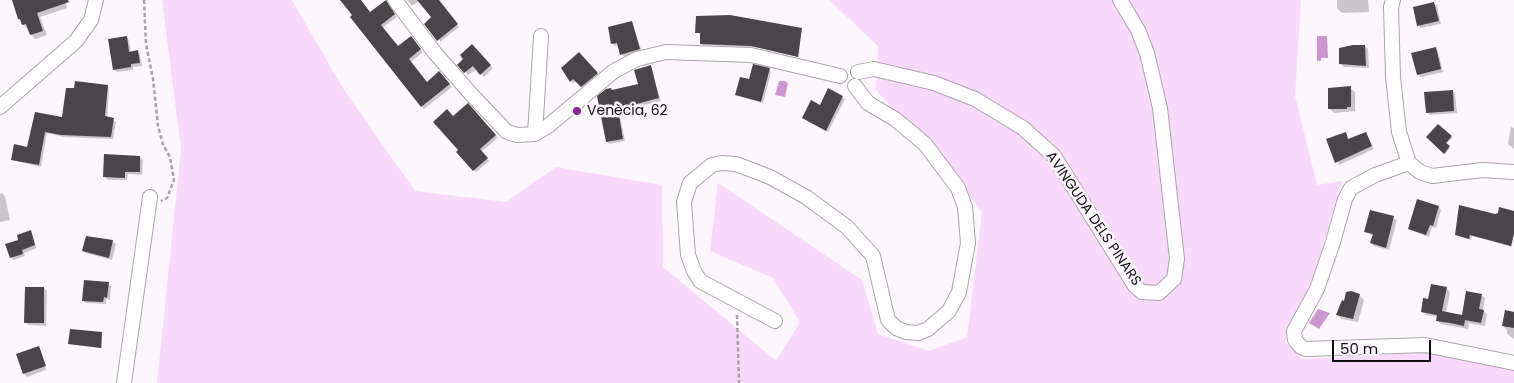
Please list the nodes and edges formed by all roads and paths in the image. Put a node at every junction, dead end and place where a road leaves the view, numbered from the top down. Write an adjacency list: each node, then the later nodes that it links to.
1 (96, 0): 10 (street)
2 (144, 0): 14 (path)
3 (395, 0): 11 (street)
4 (1120, 0): 7 (street, AVINGUDA DELS PINARS)
5 (1393, 0): 12 (street)
6 (541, 36): 11 (street)
7 (858, 72): 8 (street); 9 (street)
8 (840, 76): 9 (street); 11 (street)
9 (855, 86): 15 (street)
10 (0, 107)
11 (535, 134)
12 (1409, 163): 13 (street); 17 (street)
13 (1514, 172)
14 (150, 202): 18 (street)
15 (736, 301): 16 (street); 19 (path)
16 (774, 321)
17 (1514, 363)
18 (124, 383)
19 (739, 383)

